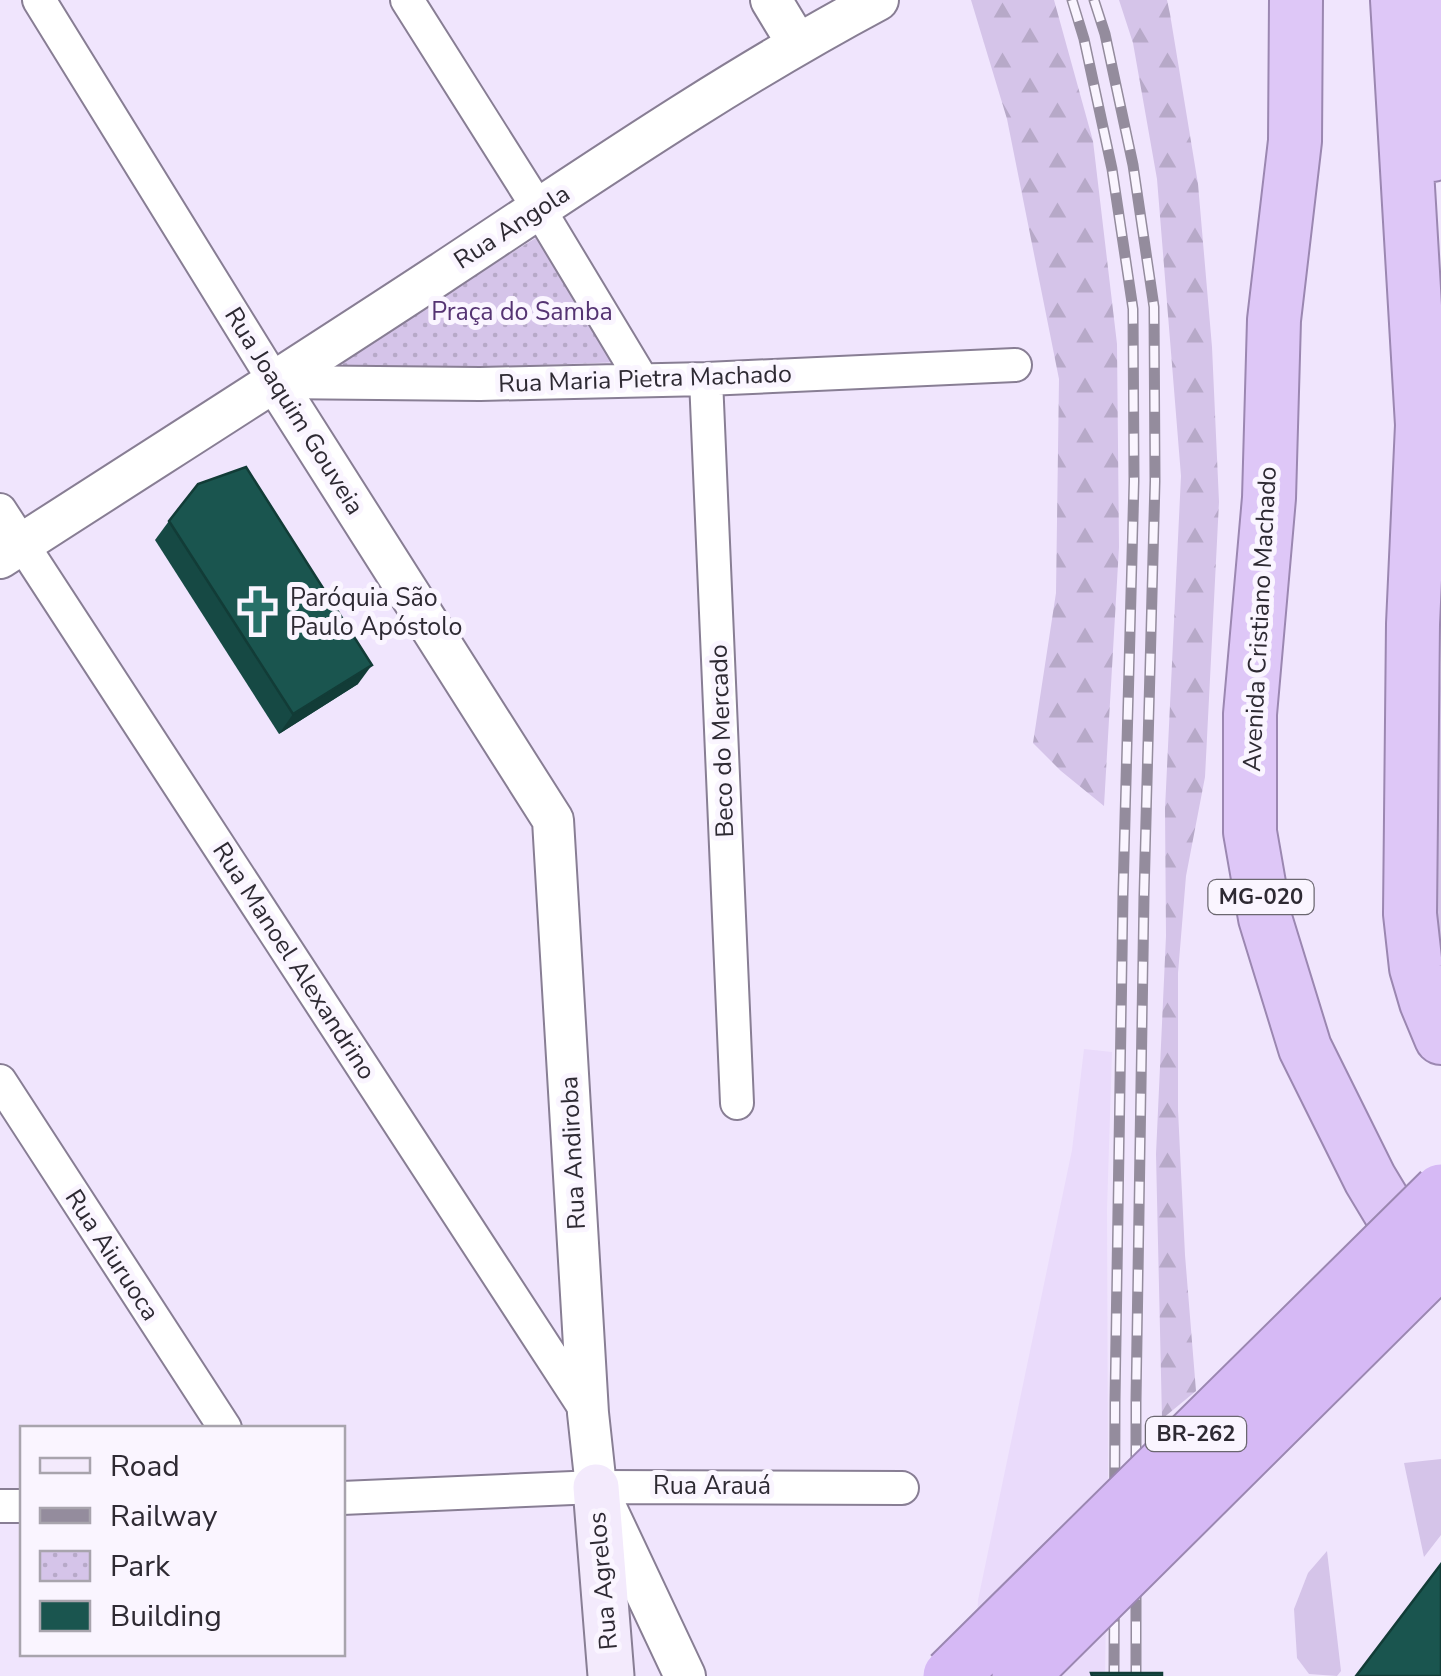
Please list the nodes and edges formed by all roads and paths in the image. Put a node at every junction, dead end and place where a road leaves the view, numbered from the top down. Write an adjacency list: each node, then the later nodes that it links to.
1 (39, 0): 13 (street, Rua Joaquim Gouveia)
2 (407, 0): 9 (street)
3 (770, 0): 8 (street)
4 (878, 0): 8 (street, Rua Angola)
5 (1296, 0): 22 (highway, Avenida Cristiano Machado / MG-020)
6 (1396, 0): 14 (highway)
7 (1440, 0): 14 (highway)
8 (797, 43): 9 (street, Rua Angola)
9 (539, 209): 12 (street); 13 (street, Rua Angola)
10 (1015, 365): 11 (street, Rua Maria Pietra Machado)
11 (706, 379): 12 (street, Rua Maria Pietra Machado); 20 (street, Beco do Mercado)
12 (642, 380): 13 (street, Rua Maria Pietra Machado)
13 (276, 382): 16 (street, Rua Angola); 17 (street, Rua Joaquim Gouveia)
14 (1422, 425): 18 (highway)
15 (0, 510): 16 (street, Rua Manoel Alexandrino)
16 (11, 551): 23 (street, Rua Manoel Alexandrino)
17 (553, 820): 23 (street, Rua Andiroba)
18 (1441, 1038)
19 (0, 1081): 24 (street, Rua Aiuruoca)
20 (737, 1103)
21 (1441, 1192): 30 (highway, BR-262, bridge)
22 (1434, 1262): 31 (highway, BR-262, bridge)
23 (588, 1413): 25 (street, Rua Andiroba)
24 (224, 1426)
25 (596, 1486): 26 (street, Rua Arauá); 27 (street, Rua Arauá); 28 (main road, Rua Agrelos); 29 (street)
26 (902, 1488)
27 (345, 1498)
28 (610, 1676)
29 (685, 1676)
30 (950, 1676)
31 (1020, 1676)

